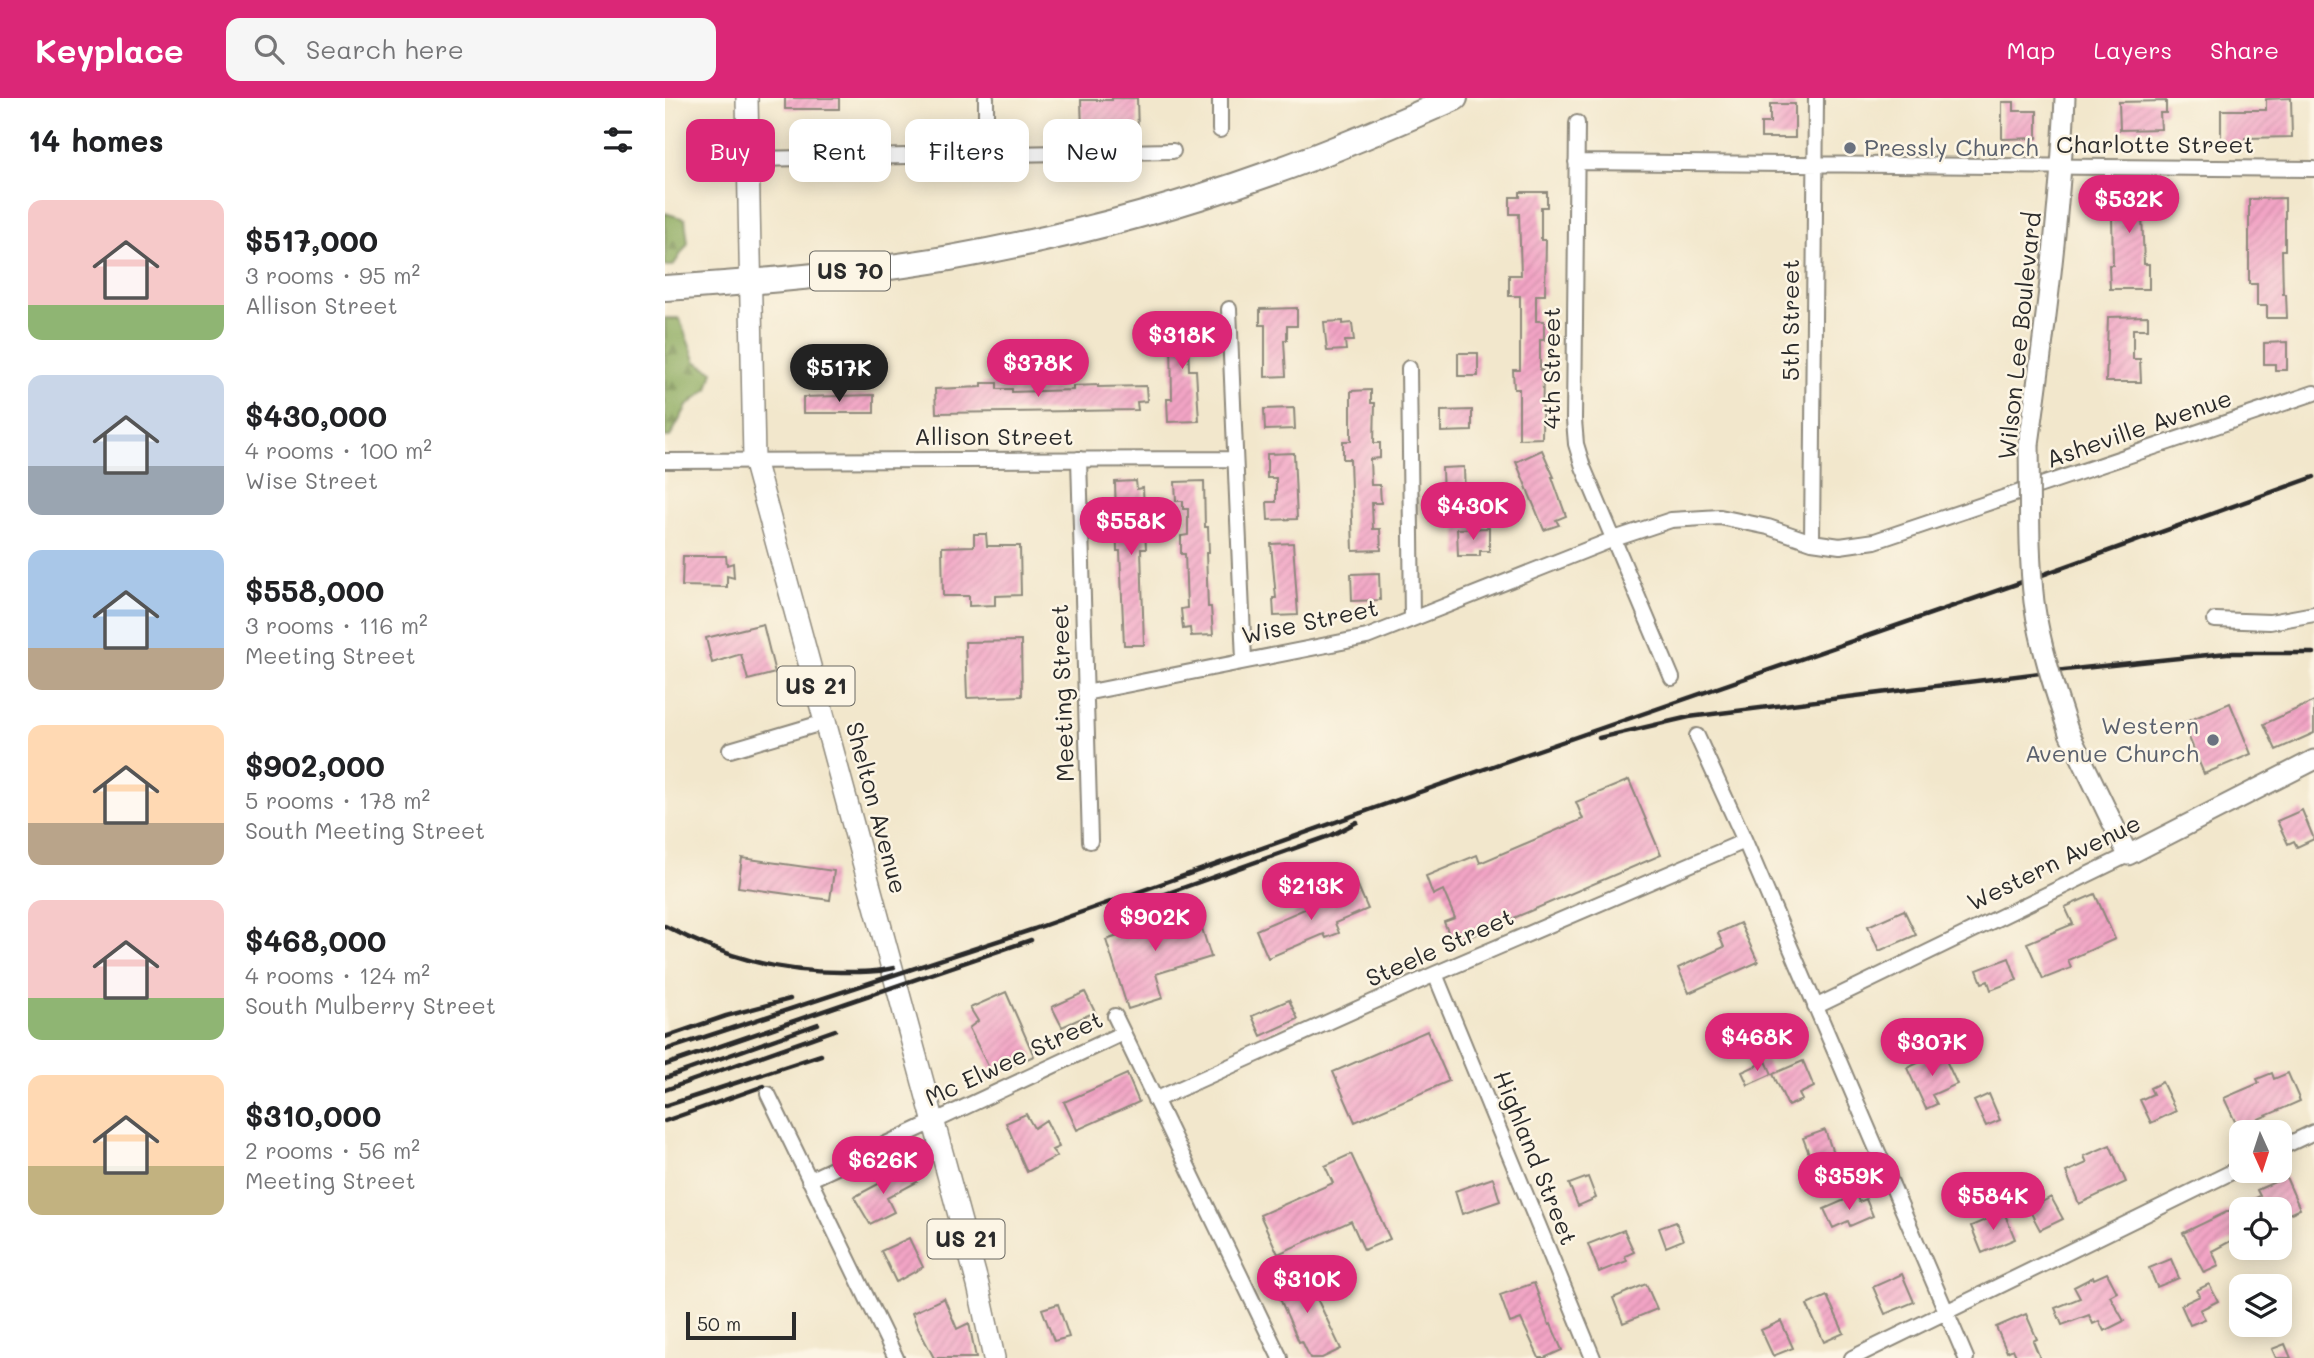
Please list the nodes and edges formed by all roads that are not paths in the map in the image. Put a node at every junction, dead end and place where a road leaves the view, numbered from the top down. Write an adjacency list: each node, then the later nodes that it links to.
1 (747, 98): 7 (main road, Shelton Avenue / US 21)
2 (986, 98): 8 (street)
3 (1220, 98): 10 (street)
4 (1455, 98): 20 (highway, US 70)
5 (1816, 98): 16 (street, 5th Street)
6 (2065, 98): 17 (street, Wilson Lee Boulevard)
7 (747, 119)
8 (986, 119)
9 (1577, 123): 15 (street, 4th Street)
10 (1220, 130)
11 (1173, 152): 12 (street)
12 (1029, 154)
13 (905, 156): 14 (street)
14 (775, 159)
15 (1576, 162): 16 (street, Charlotte Street); 29 (street, 4th Street)
16 (1815, 164): 17 (street, Charlotte Street); 30 (street, 5th Street)
17 (2062, 167): 18 (street, Charlotte Street); 43 (street, Wilson Lee Boulevard, bridge)
18 (2314, 169)
19 (749, 182): 20 (main road, Shelton Avenue / US 21)
20 (751, 283): 21 (highway, US 70); 27 (main road, Shelton Avenue / US 21)
21 (665, 288)
22 (1229, 309): 26 (street)
23 (1409, 368): 32 (street)
24 (2314, 393): 30 (street, Asheville Avenue)
25 (1079, 459): 26 (street, Allison Street); 27 (street, Allison Street); 36 (street, Meeting Street)
26 (1235, 459): 34 (street)
27 (754, 460): 28 (street, Allison Street); 37 (main road, Shelton Avenue / US 21)
28 (665, 461)
29 (1614, 538): 30 (street, Asheville Avenue); 32 (street, Wise Street); 35 (street, 4th Street)
30 (1812, 542)
31 (2314, 614): 33 (street)
32 (1412, 619): 34 (street, Wise Street)
33 (2215, 620)
34 (1244, 660): 36 (street, Wise Street)
35 (1672, 678)
36 (1085, 693): 41 (street, Meeting Street)
37 (825, 722): 39 (street); 50 (main road, Shelton Avenue / US 21)
38 (1697, 736): 42 (street)
39 (730, 750)
40 (2314, 760): 43 (street, Western Avenue)
41 (1090, 841)
42 (1745, 841): 44 (street, Steele Street); 45 (street)
43 (2128, 855): 45 (street, Western Avenue)
44 (1435, 974): 49 (street, Steele Street); 59 (street, Highland Street)
45 (1815, 1007): 55 (street)
46 (1115, 1016): 47 (street)
47 (1123, 1033): 49 (street); 50 (street, Mc Elwee Street)
48 (768, 1094): 54 (street)
49 (1155, 1100): 58 (street)
50 (934, 1121): 54 (street, Mc Elwee Street); 57 (main road, Shelton Avenue / US 21)
51 (2314, 1132): 52 (street)
52 (2293, 1142)
53 (2229, 1173): 55 (street)
54 (809, 1180): 56 (street)
55 (1946, 1313): 60 (street); 61 (street)
56 (896, 1358)
57 (994, 1358)
58 (1280, 1358)
59 (1593, 1358)
60 (1852, 1358)
61 (1965, 1358)

